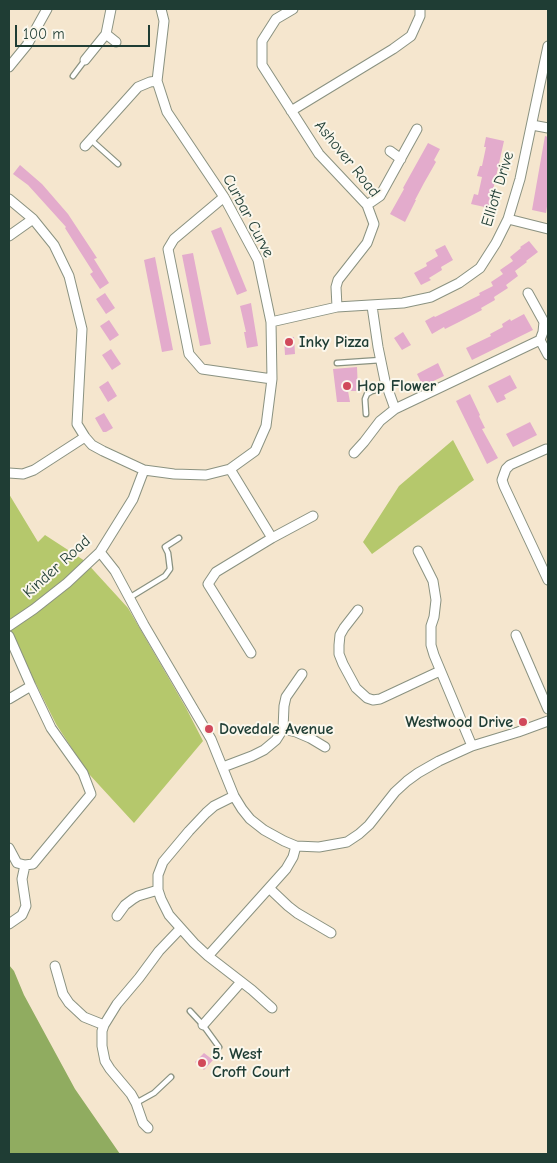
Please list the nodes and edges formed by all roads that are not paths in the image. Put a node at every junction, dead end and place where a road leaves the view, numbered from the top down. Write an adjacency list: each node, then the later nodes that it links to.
1 (47, 9): 10 (street)
2 (111, 9): 6 (street)
3 (161, 9): 12 (street, Curbar Curve)
4 (293, 9): 13 (street, Ashover Road)
5 (420, 9): 13 (street, Ashover Road)
6 (106, 34): 7 (street); 9 (street)
7 (116, 42)
8 (548, 46): 14 (street, Elliott Drive)
9 (85, 60): 11 (lane)
10 (9, 67)
11 (73, 76)
12 (157, 81): 17 (street); 21 (street, Curbar Curve)
13 (291, 111): 23 (street, Ashover Road)
14 (532, 125): 15 (street); 25 (street, Elliott Drive)
15 (548, 128)
16 (417, 129): 19 (street)
17 (87, 143): 20 (lane)
18 (390, 151): 19 (street)
19 (401, 159): 23 (street)
20 (118, 164)
21 (224, 198): 31 (street, Curbar Curve); 36 (street)
22 (9, 199): 24 (street)
23 (367, 205): 30 (street, Ashover Road)
24 (33, 219): 27 (street); 40 (street)
25 (508, 219): 26 (street); 29 (street, Elliott Drive)
26 (548, 229)
27 (9, 236)
28 (528, 293): 32 (street)
29 (372, 306): 30 (street, Elliott Drive); 34 (street)
30 (337, 307): 31 (street, Elliott Drive)
31 (271, 322): 36 (street, Curbar Curve)
32 (540, 340): 33 (street); 38 (street)
33 (548, 355)
34 (380, 360): 35 (lane); 37 (street)
35 (337, 363)
36 (272, 379): 43 (street, Curbar Curve)
37 (387, 387): 38 (street); 39 (lane)
38 (396, 409): 42 (street)
39 (366, 414)
40 (85, 437): 44 (street, Curbar Curve); 45 (street)
41 (546, 449): 51 (street)
42 (354, 453)
43 (230, 469): 44 (street, Curbar Curve); 48 (street)
44 (144, 470): 50 (street, Kinder Road)
45 (9, 473)
46 (313, 516): 48 (street)
47 (179, 538): 52 (lane)
48 (272, 538): 57 (street)
49 (418, 551): 58 (street)
50 (100, 552): 52 (street); 54 (street, Kinder Road)
51 (548, 580)
52 (129, 598): 67 (street)
53 (358, 610): 58 (street)
54 (9, 626)
55 (516, 635): 62 (street)
56 (9, 636): 60 (street)
57 (252, 653)
58 (440, 671): 65 (street)
59 (302, 674): 64 (street)
60 (31, 686): 61 (street); 71 (street)
61 (9, 698)
62 (548, 709)
63 (548, 722): 65 (street)
64 (283, 729): 66 (street); 67 (street)
65 (472, 746): 69 (street)
66 (325, 747)
67 (223, 768): 68 (street)
68 (234, 796): 69 (street); 73 (street)
69 (296, 846): 72 (street)
70 (9, 848): 71 (street)
71 (25, 865): 76 (street)
72 (269, 888): 75 (street); 80 (street)
73 (158, 890): 74 (street); 77 (street)
74 (117, 916)
75 (314, 923): 78 (street); 79 (street)
76 (9, 924)
77 (180, 929): 80 (street); 85 (street)
78 (310, 933)
79 (331, 933)
80 (208, 956): 82 (street)
81 (55, 966): 85 (street)
82 (241, 982): 83 (street); 86 (street)
83 (272, 1008)
84 (190, 1011): 86 (lane)
85 (104, 1025): 89 (street)
86 (203, 1025): 87 (lane)
87 (219, 1047)
88 (171, 1077): 89 (lane)
89 (136, 1103): 90 (street)
90 (148, 1128)

